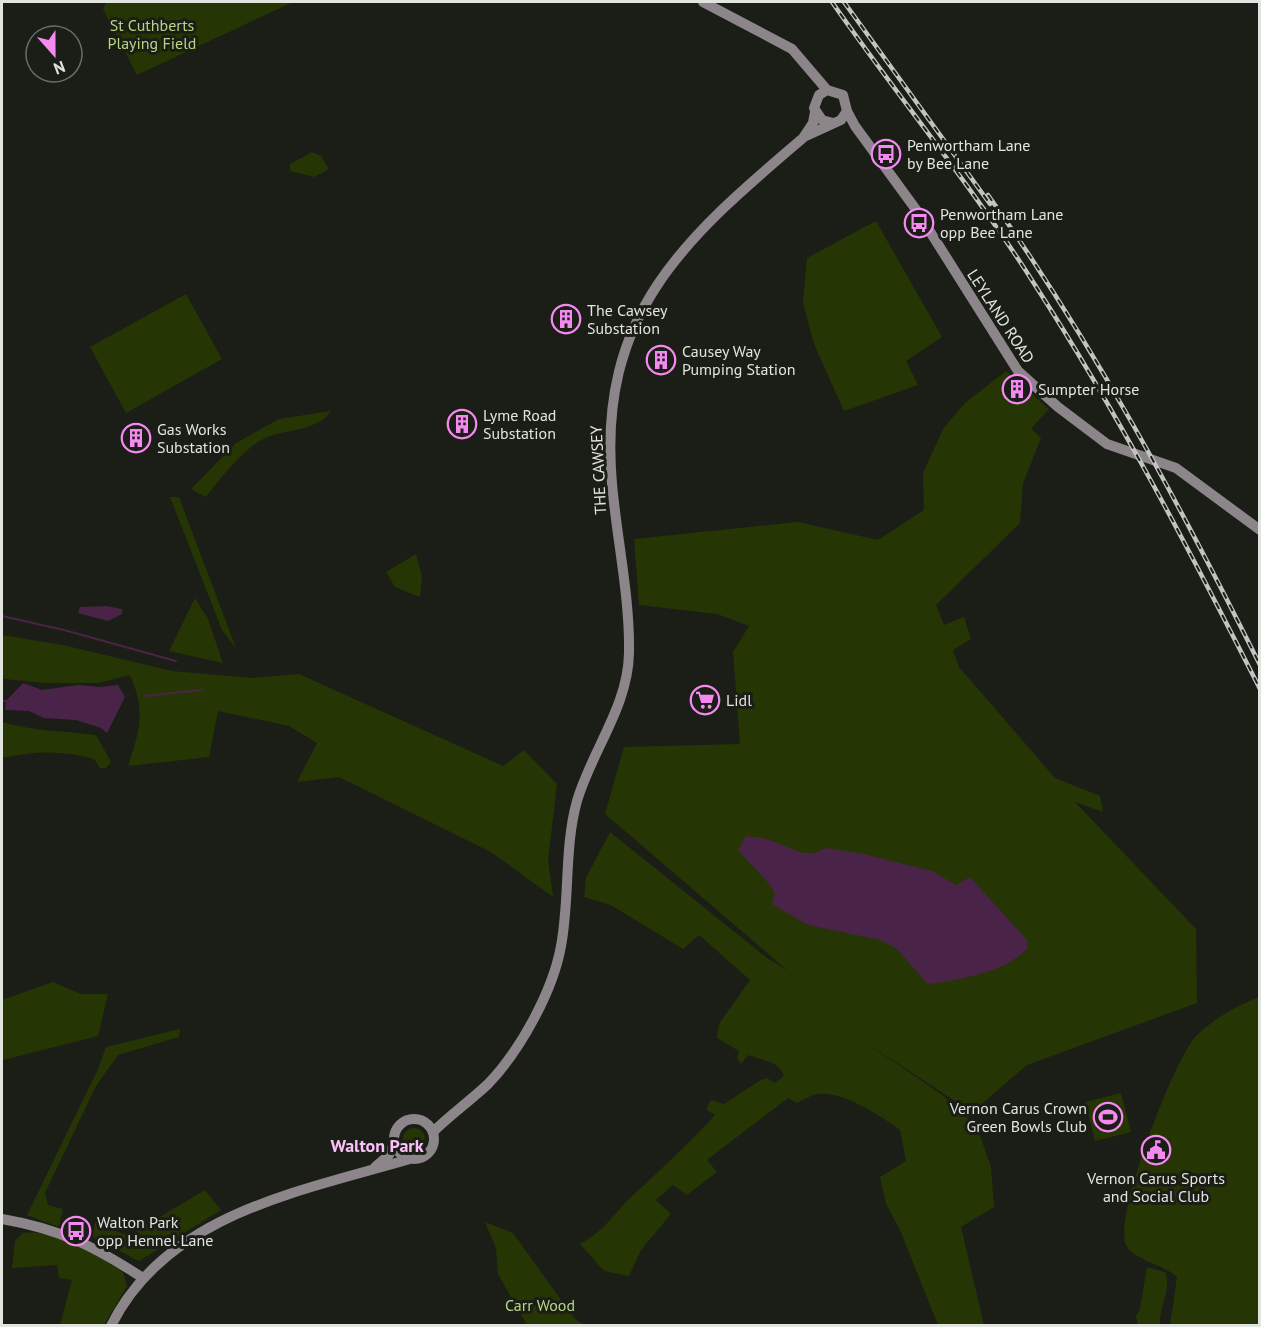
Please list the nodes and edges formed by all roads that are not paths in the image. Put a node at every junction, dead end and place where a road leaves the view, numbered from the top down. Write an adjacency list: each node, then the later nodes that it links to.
1 (703, 2): 2 (street)
2 (812, 74): 3 (street); 4 (street)
3 (827, 90): 4 (street); 6 (street)
4 (816, 99): 5 (street)
5 (815, 112): 6 (street); 7 (street, THE CAWSEY)
6 (840, 118): 7 (street, THE CAWSEY); 8 (street, LEYLAND ROAD)
7 (803, 138): 9 (street, THE CAWSEY)
8 (1260, 530)
9 (462, 1107): 10 (street); 11 (street, THE CAWSEY)
10 (423, 1122): 11 (street); 12 (street)
11 (433, 1132): 13 (street)
12 (394, 1141): 13 (street); 14 (street)
13 (410, 1158): 14 (street)
14 (370, 1170): 16 (street)
15 (2, 1219): 16 (street)
16 (143, 1278): 17 (street)
17 (111, 1326)

